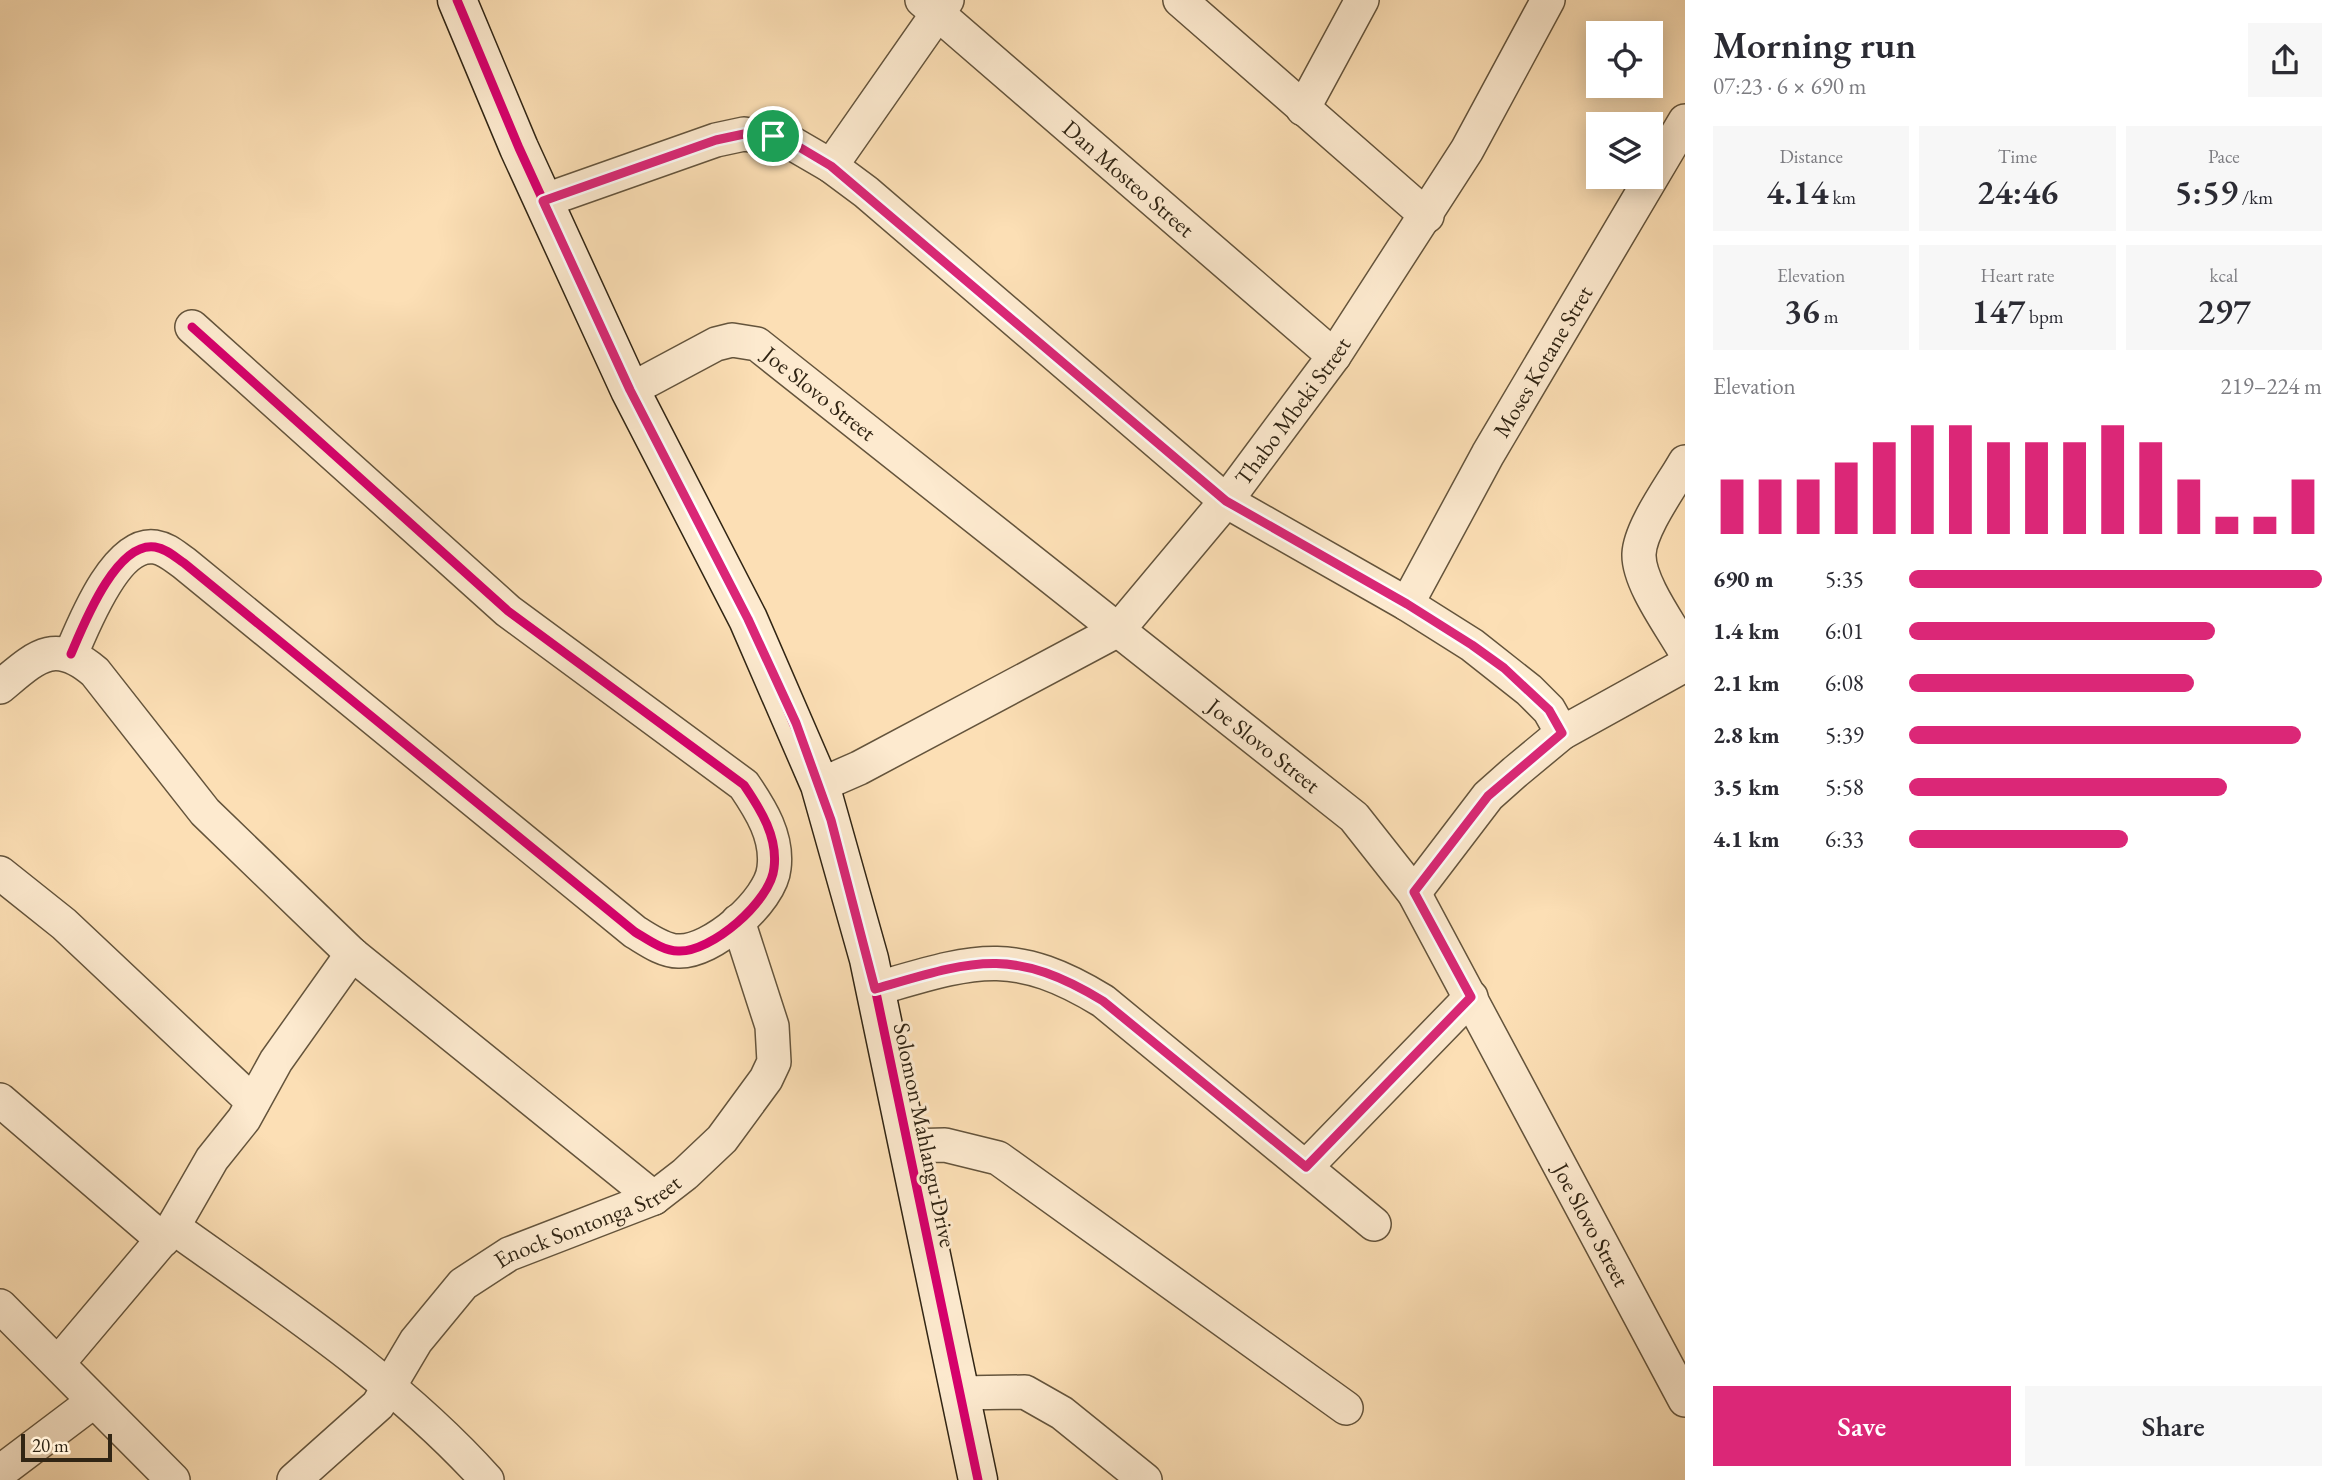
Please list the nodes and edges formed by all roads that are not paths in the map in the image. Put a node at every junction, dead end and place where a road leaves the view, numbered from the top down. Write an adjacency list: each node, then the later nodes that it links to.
1 (457, 0): 9 (street, Solomon Mahlangu Drive)
2 (1180, 0): 6 (street)
3 (1362, 0): 6 (street)
4 (1548, 0): 10 (street, Thabo Mbeki Street)
5 (935, 5): 8 (street); 12 (street, Dan Mosteo Street)
6 (1303, 109): 10 (street)
7 (1685, 121): 16 (street, Moses Kotane Stret)
8 (831, 166): 9 (street); 15 (street)
9 (543, 201): 13 (street, Solomon Mahlangu Drive)
10 (1427, 216): 12 (street, Thabo Mbeki Street)
11 (192, 327): 26 (street)
12 (1335, 356): 15 (street, Thabo Mbeki Street)
13 (630, 390): 17 (street, Joe Slovo Street); 23 (street, Solomon Mahlangu Drive)
14 (1685, 462): 18 (street)
15 (1226, 501): 16 (street); 17 (street, Thabo Mbeki Street)
16 (1407, 604): 22 (street)
17 (1118, 630): 23 (street, Thabo Mbeki Street); 25 (street, Joe Slovo Street)
18 (1685, 651)
19 (71, 654): 21 (street); 26 (street); 27 (street)
20 (1685, 665): 22 (street)
21 (0, 687)
22 (1562, 733): 25 (street)
23 (820, 785): 28 (street, Solomon Mahlangu Drive)
24 (0, 873): 31 (street)
25 (1414, 892): 29 (street, Joe Slovo Street)
26 (738, 922): 34 (street, Enock Sontonga Street)
27 (352, 954): 31 (street); 34 (street)
28 (875, 989): 32 (street, Solomon Mahlangu Drive); 33 (street)
29 (1471, 997): 33 (street); 41 (street, Joe Slovo Street)
30 (0, 1100): 36 (street)
31 (253, 1102): 36 (street)
32 (908, 1146): 40 (street, Solomon Mahlangu Drive); 43 (street)
33 (1306, 1167): 35 (street)
34 (653, 1198): 39 (street, Enock Sontonga Street)
35 (1374, 1224)
36 (168, 1234): 38 (street); 39 (street)
37 (0, 1307): 38 (street)
38 (59, 1362): 42 (street)
39 (391, 1387): 46 (street, Enock Sontonga Street); 47 (street)
40 (959, 1393): 48 (street, Solomon Mahlangu Drive); 49 (street)
41 (1685, 1400)
42 (94, 1401): 44 (street); 45 (street)
43 (1346, 1408)
44 (0, 1472)
45 (173, 1480)
46 (294, 1480)
47 (487, 1480)
48 (978, 1480)
49 (1145, 1480)

